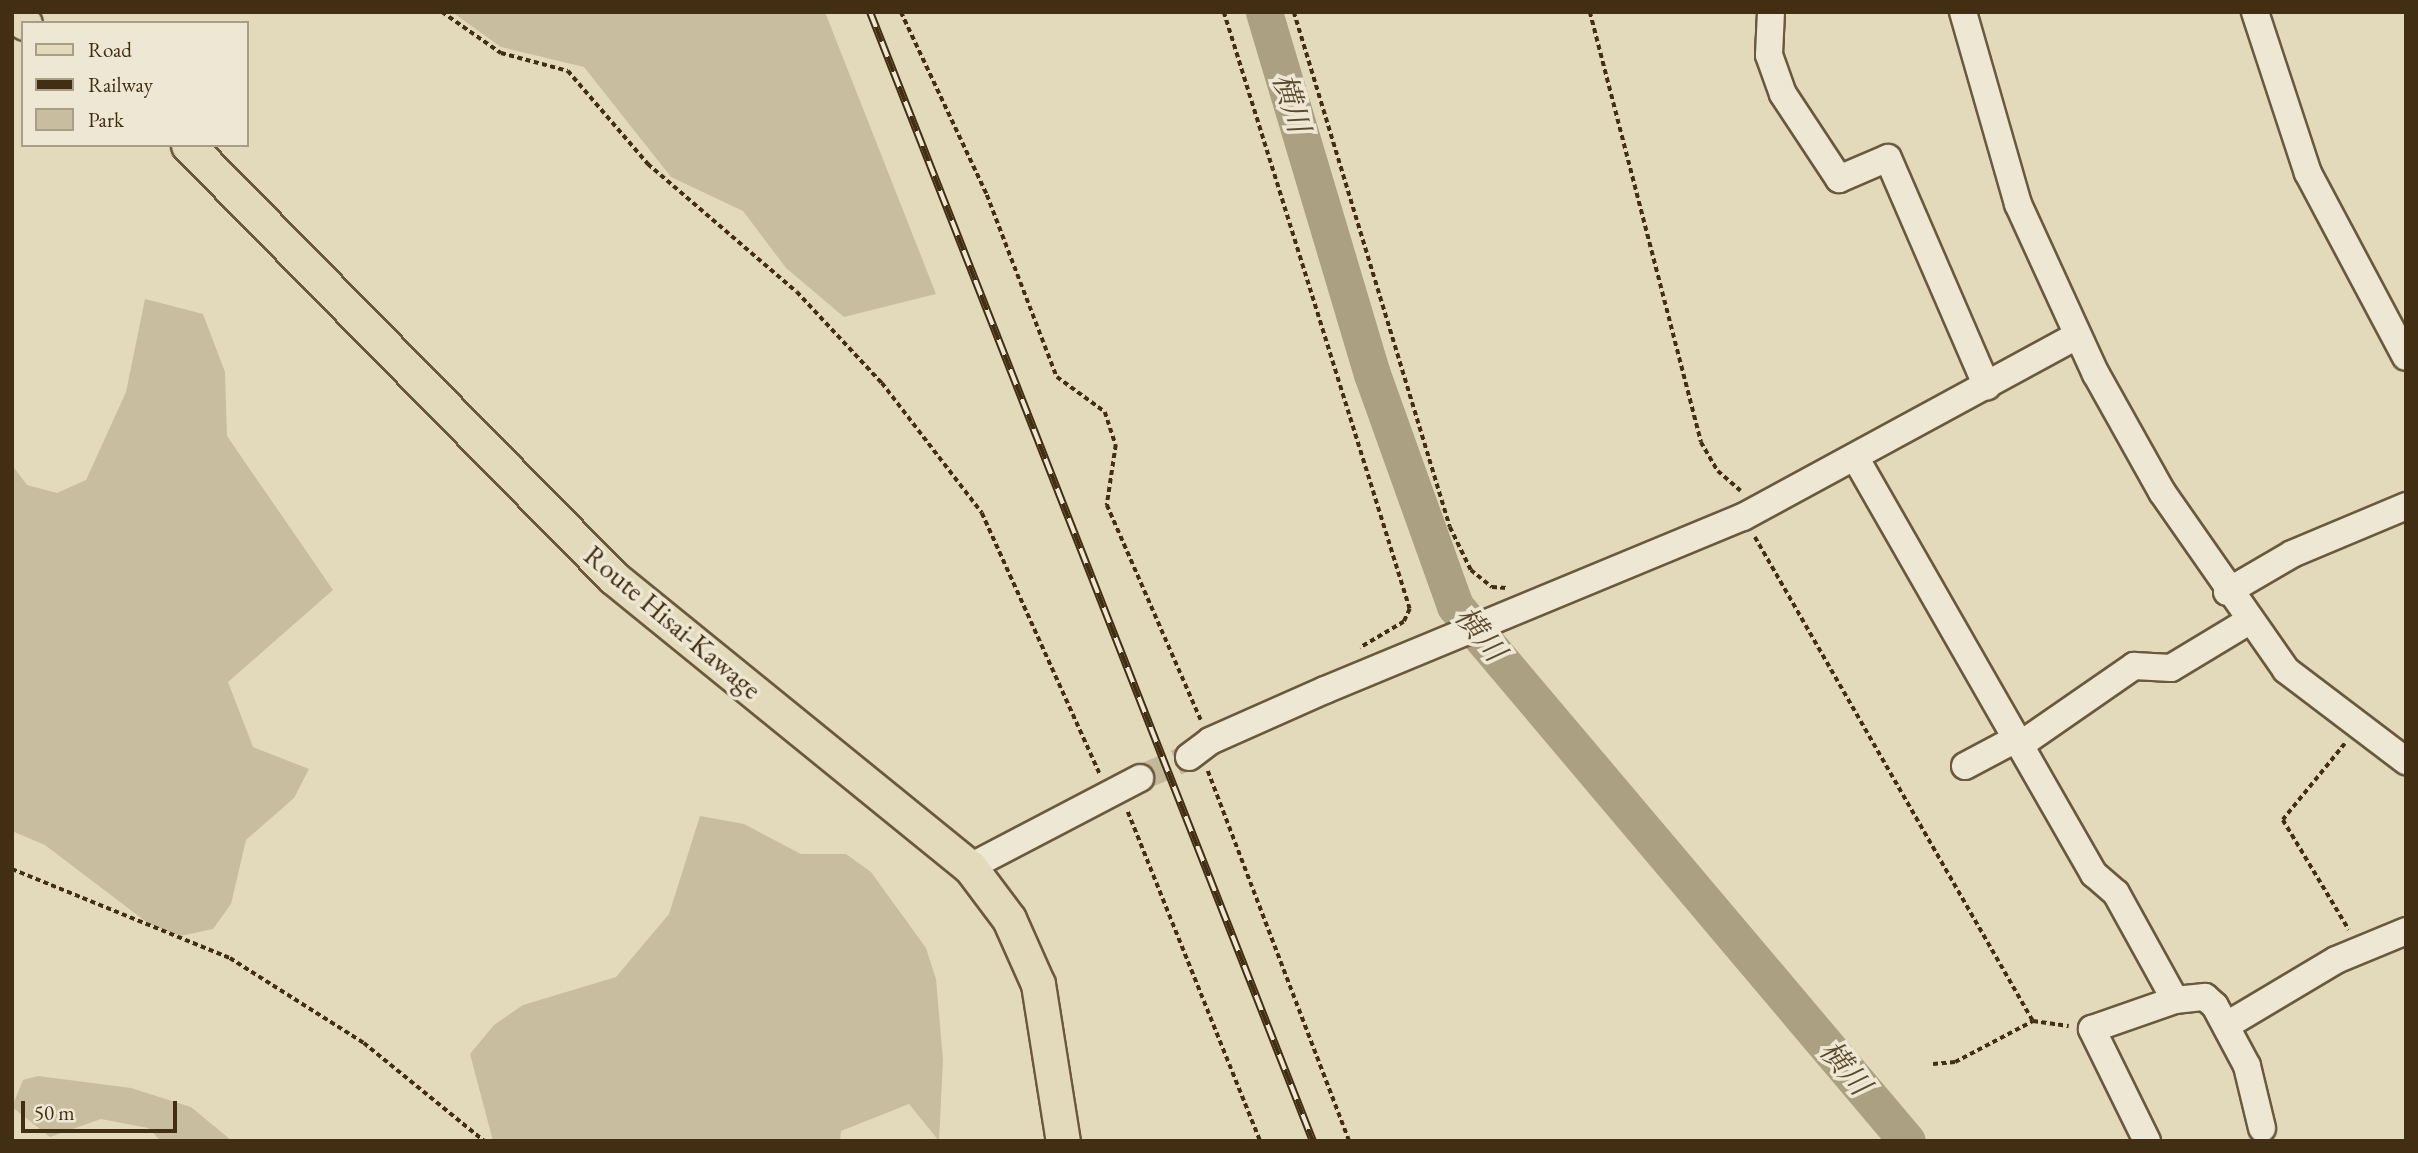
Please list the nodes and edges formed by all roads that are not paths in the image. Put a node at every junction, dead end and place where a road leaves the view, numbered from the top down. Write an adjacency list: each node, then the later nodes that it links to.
1 (1771, 12): 7 (street)
2 (1963, 12): 5 (street)
3 (2255, 12): 6 (street)
4 (190, 147): 17 (main road, Route Hisai-Kawage)
5 (2077, 335): 7 (street); 10 (street)
6 (2406, 357)
7 (1987, 387): 8 (street)
8 (1855, 457): 12 (street); 13 (street)
9 (2406, 506): 10 (street)
10 (2227, 592): 11 (street)
11 (2249, 621): 12 (street); 14 (street)
12 (2018, 742): 15 (street); 19 (street)
13 (1200, 749)
14 (2406, 761)
15 (1965, 766)
16 (1122, 785): 17 (street)
17 (970, 867): 22 (main road, Route Hisai-Kawage)
18 (2406, 931): 20 (street)
19 (2175, 1000): 20 (street); 23 (street)
20 (2227, 1025): 21 (street)
21 (2262, 1128)
22 (1063, 1141)
23 (2147, 1141)

